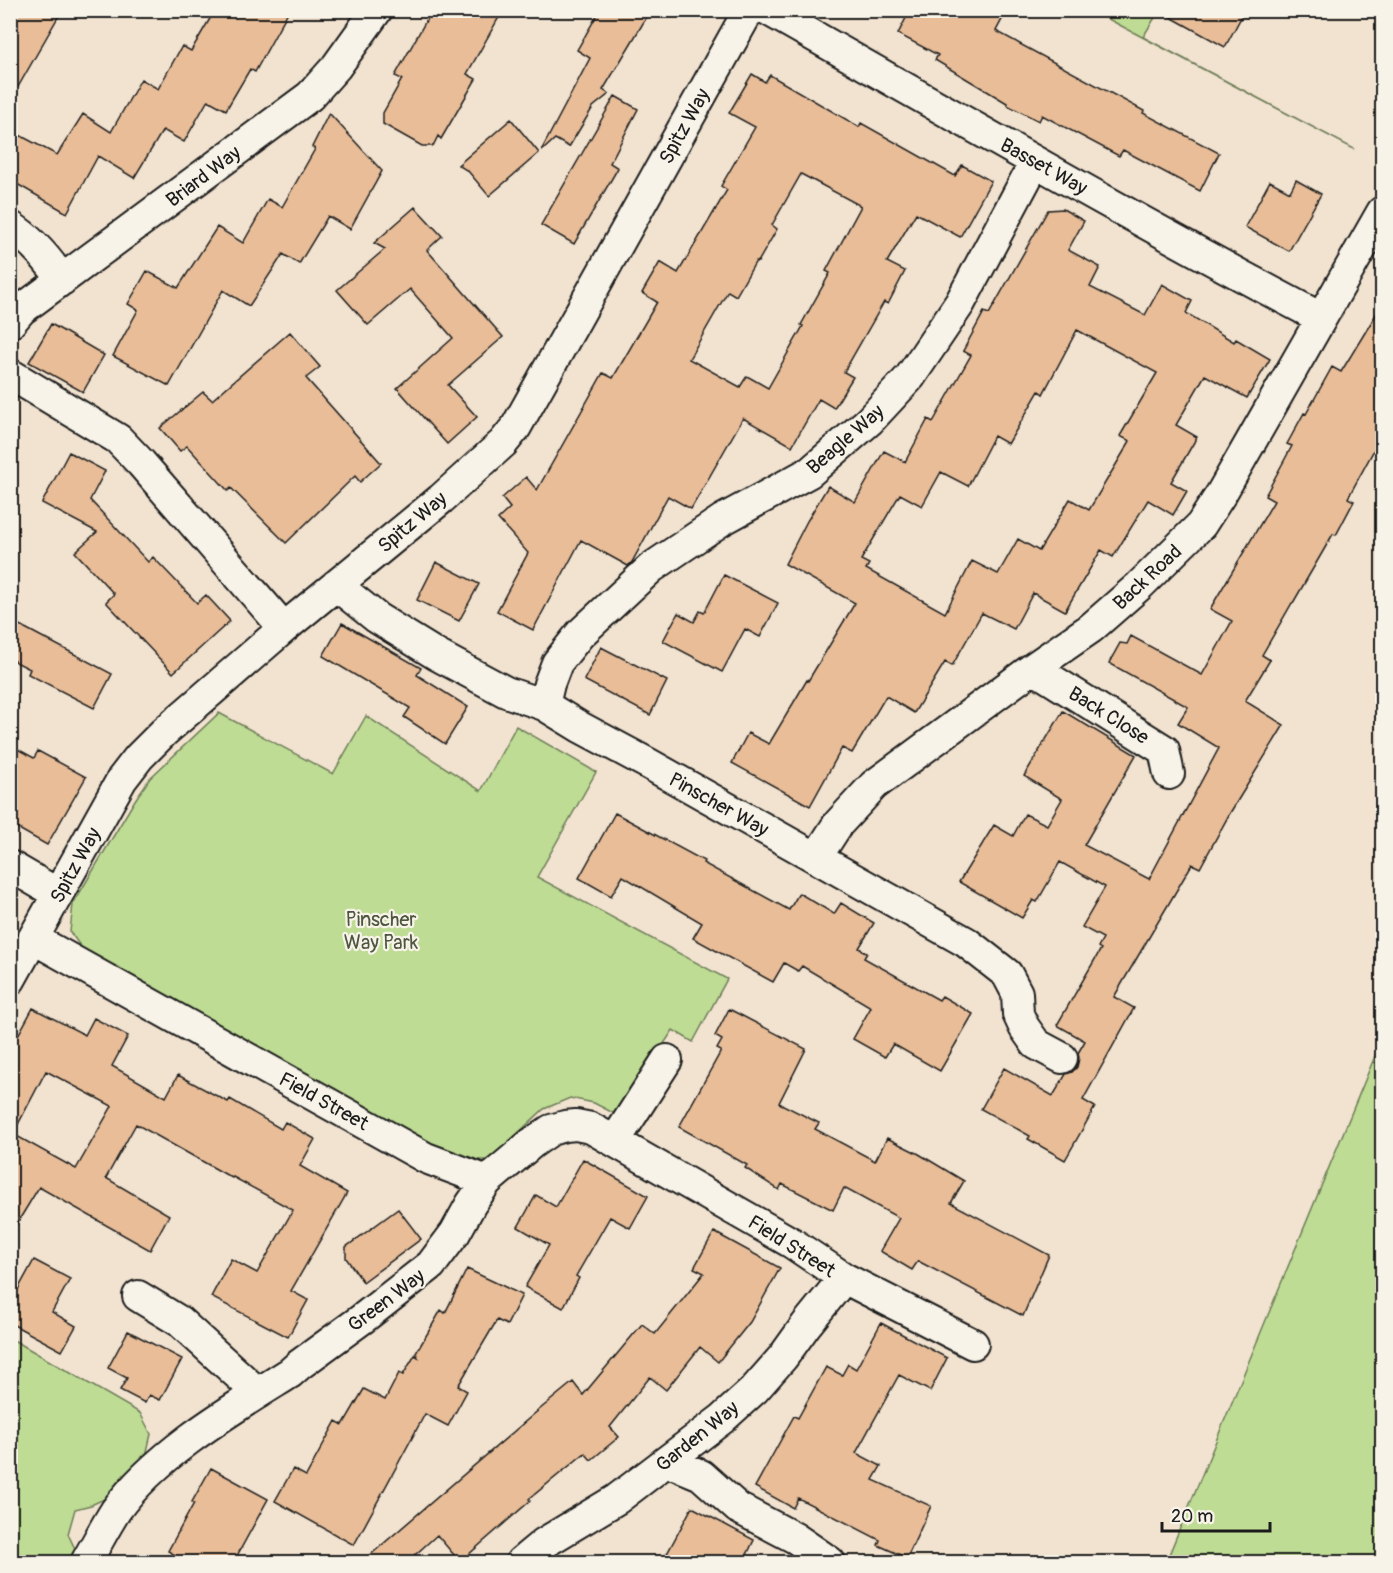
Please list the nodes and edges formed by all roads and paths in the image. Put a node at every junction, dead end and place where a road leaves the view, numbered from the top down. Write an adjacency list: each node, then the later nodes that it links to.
1 (377, 10): 7 (street, Briard Way)
2 (749, 10): 11 (street, Spitz Way)
3 (768, 10): 4 (street, Basset Way)
4 (1035, 162): 8 (street, Basset Way); 14 (street, Beagle Way)
5 (1383, 213): 8 (street, Back Road)
6 (10, 226): 7 (street)
7 (63, 280): 9 (street, Briard Way)
8 (1321, 318): 13 (street, Back Road)
9 (10, 323)
10 (10, 374): 12 (street)
11 (336, 585): 12 (street, Spitz Way); 14 (street, Pinscher Way)
12 (284, 628): 18 (street, Spitz Way)
13 (1033, 668): 15 (street, Back Close); 16 (street, Back Road)
14 (544, 705): 16 (street, Pinscher Way)
15 (1168, 774)
16 (816, 858): 21 (street, Pinscher Way)
17 (10, 866): 18 (street)
18 (58, 894): 19 (street, Spitz Way)
19 (34, 939): 20 (street, Spitz Way); 24 (street, Field Street)
20 (10, 980)
21 (1062, 1058)
22 (667, 1060): 23 (street)
23 (615, 1141): 24 (street, Field Street); 25 (street, Field Street)
24 (487, 1181): 28 (street, Green Way)
25 (844, 1278): 27 (street, Field Street); 29 (street, Garden Way)
26 (138, 1296): 28 (street)
27 (973, 1344)
28 (258, 1394): 30 (street, Green Way)
29 (667, 1461): 31 (street, Garden Way); 32 (street)
30 (86, 1563)
31 (521, 1563)
32 (830, 1563)

